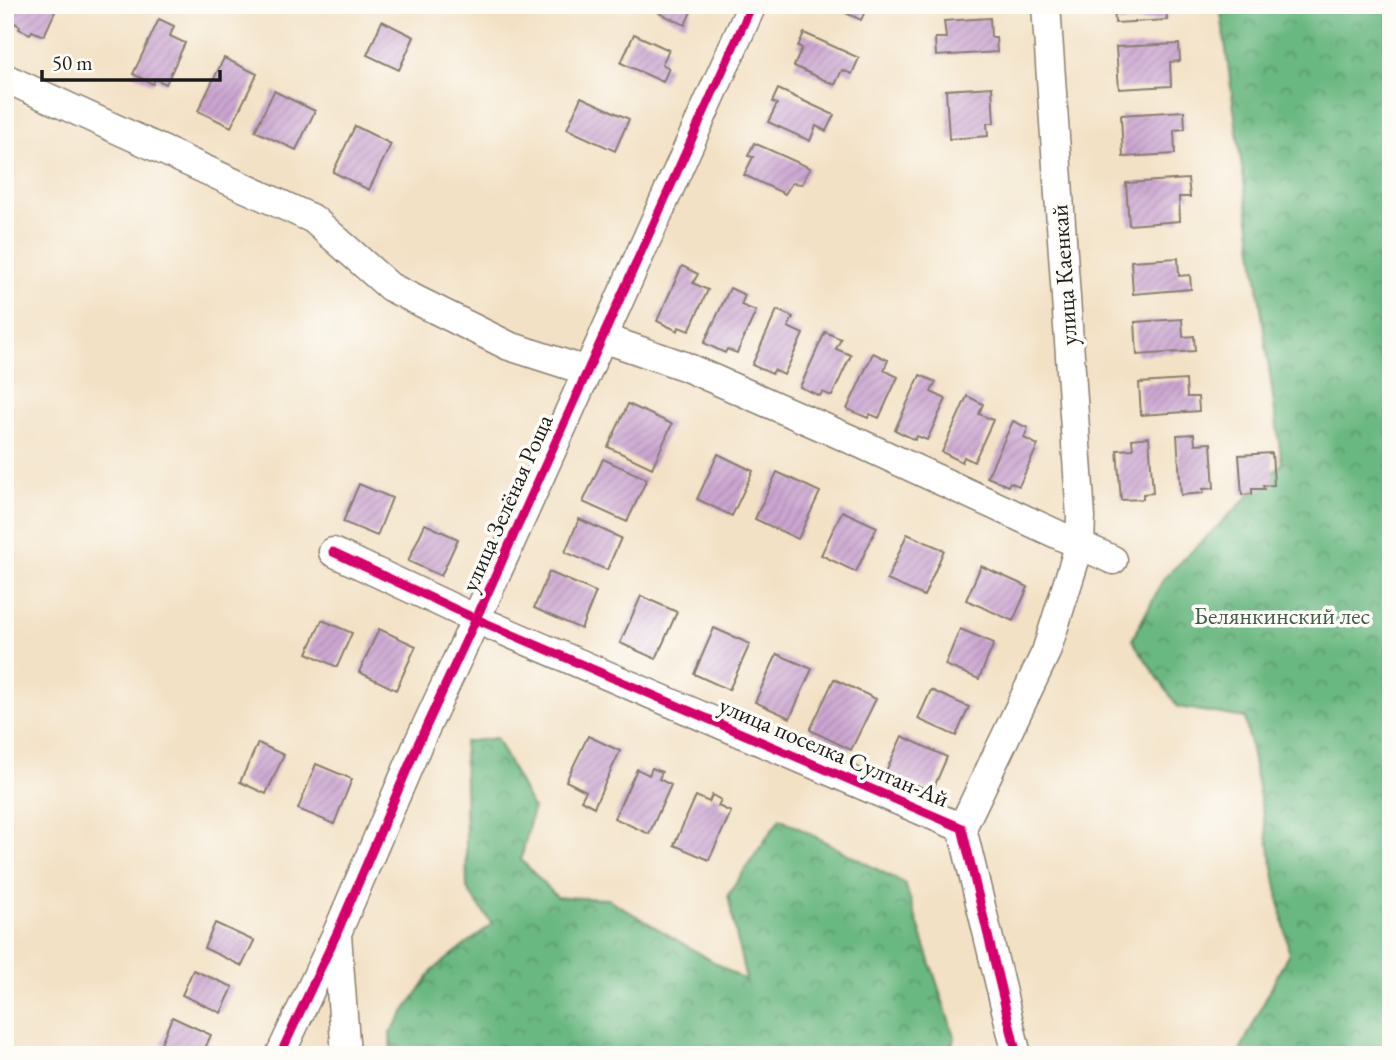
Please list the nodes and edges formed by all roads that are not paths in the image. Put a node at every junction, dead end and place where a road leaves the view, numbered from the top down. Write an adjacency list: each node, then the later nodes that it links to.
1 (752, 5): 4 (street, улица Зелёная Роща)
2 (1046, 5): 6 (street, улица Каенкай)
3 (5, 78): 5 (street)
4 (603, 338): 5 (street, улица Зелёная Роща); 6 (street)
5 (587, 371): 9 (street, улица Зелёная Роща)
6 (1080, 544): 8 (street); 10 (street, улица Каенкай)
7 (333, 552): 9 (street, улица поселка Султан-Ай)
8 (1113, 560)
9 (476, 619): 10 (street, улица поселка Султан-Ай); 11 (street, улица Зелёная Роща)
10 (962, 828): 14 (street, улица поселка Султан-Ай)
11 (337, 933): 12 (street, улица Зелёная Роща); 13 (street)
12 (279, 1055)
13 (346, 1055)
14 (1017, 1055)

